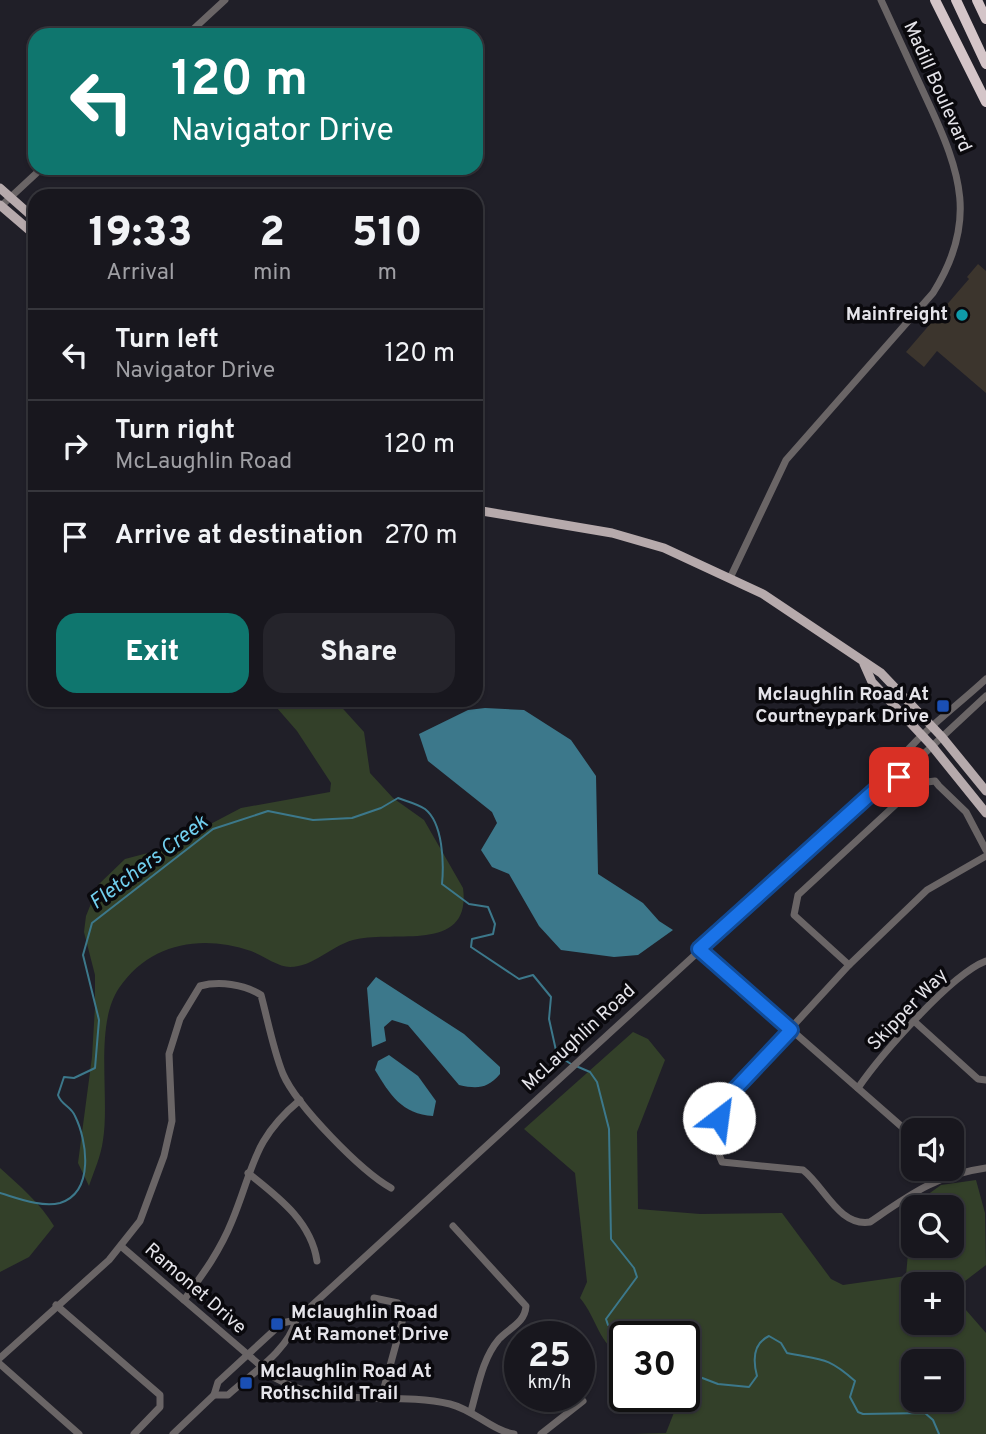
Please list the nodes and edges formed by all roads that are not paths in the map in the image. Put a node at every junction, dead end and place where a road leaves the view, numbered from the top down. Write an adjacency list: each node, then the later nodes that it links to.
1 (225, 0): 7 (street)
2 (881, 0): 17 (street, Madill Boulevard)
3 (935, 0): 9 (highway)
4 (956, 0): 8 (highway)
5 (977, 0): 6 (highway)
6 (986, 19)
7 (195, 28)
8 (986, 64)
9 (986, 102)
10 (35, 175): 12 (street)
11 (0, 188): 12 (main road)
12 (11, 197): 13 (street); 14 (main road)
13 (0, 206): 15 (main road)
14 (28, 213)
15 (28, 229)
16 (483, 511): 17 (main road)
17 (731, 576): 18 (main road)
18 (864, 664): 21 (main road); 22 (main road)
19 (986, 679): 21 (street, McLaughlin Road)
20 (986, 696): 23 (street, McLaughlin Road)
21 (933, 728): 22 (street, McLaughlin Road); 23 (main road)
22 (923, 736): 24 (main road); 25 (street, McLaughlin Road)
23 (942, 737): 24 (street, McLaughlin Road); 26 (main road)
24 (932, 746): 25 (street, McLaughlin Road); 27 (main road)
25 (885, 781): 30 (street, McLaughlin Road)
26 (986, 791)
27 (986, 813)
28 (986, 849): 32 (street)
29 (986, 856): 32 (street)
30 (699, 949): 34 (street); 50 (street, McLaughlin Road)
31 (986, 961): 33 (street, Skipper Way)
32 (849, 965): 34 (street)
33 (915, 1022): 35 (street); 36 (street, Skipper Way)
34 (791, 1030): 36 (street); 42 (street)
35 (986, 1080)
36 (858, 1088): 38 (street)
37 (300, 1100): 41 (street); 43 (street); 45 (street)
38 (901, 1126)
39 (986, 1168): 40 (street)
40 (964, 1171)
41 (248, 1173): 46 (street); 48 (street)
42 (932, 1181)
43 (391, 1188)
44 (453, 1226): 57 (street)
45 (122, 1247): 48 (street, Ramonet Drive); 49 (street)
46 (317, 1261)
47 (374, 1298): 56 (street)
48 (184, 1300): 51 (street, Ramonet Drive)
49 (56, 1305): 52 (street); 60 (street)
50 (296, 1321): 51 (street, McLaughlin Road); 54 (street, McLaughlin Road)
51 (248, 1355): 54 (street, Ramonet Drive); 55 (street, McLaughlin Road)
52 (0, 1358)
53 (0, 1364): 59 (street)
54 (260, 1366): 55 (street, McLaughlin Road); 56 (street, Ramonet Drive)
55 (214, 1395): 61 (street, McLaughlin Road)
56 (381, 1399): 57 (street, Ramonet Drive)
57 (471, 1411): 62 (street)
58 (569, 1412): 63 (street)
59 (79, 1434)
60 (134, 1434)
61 (173, 1434)
62 (514, 1434)
63 (541, 1434)

